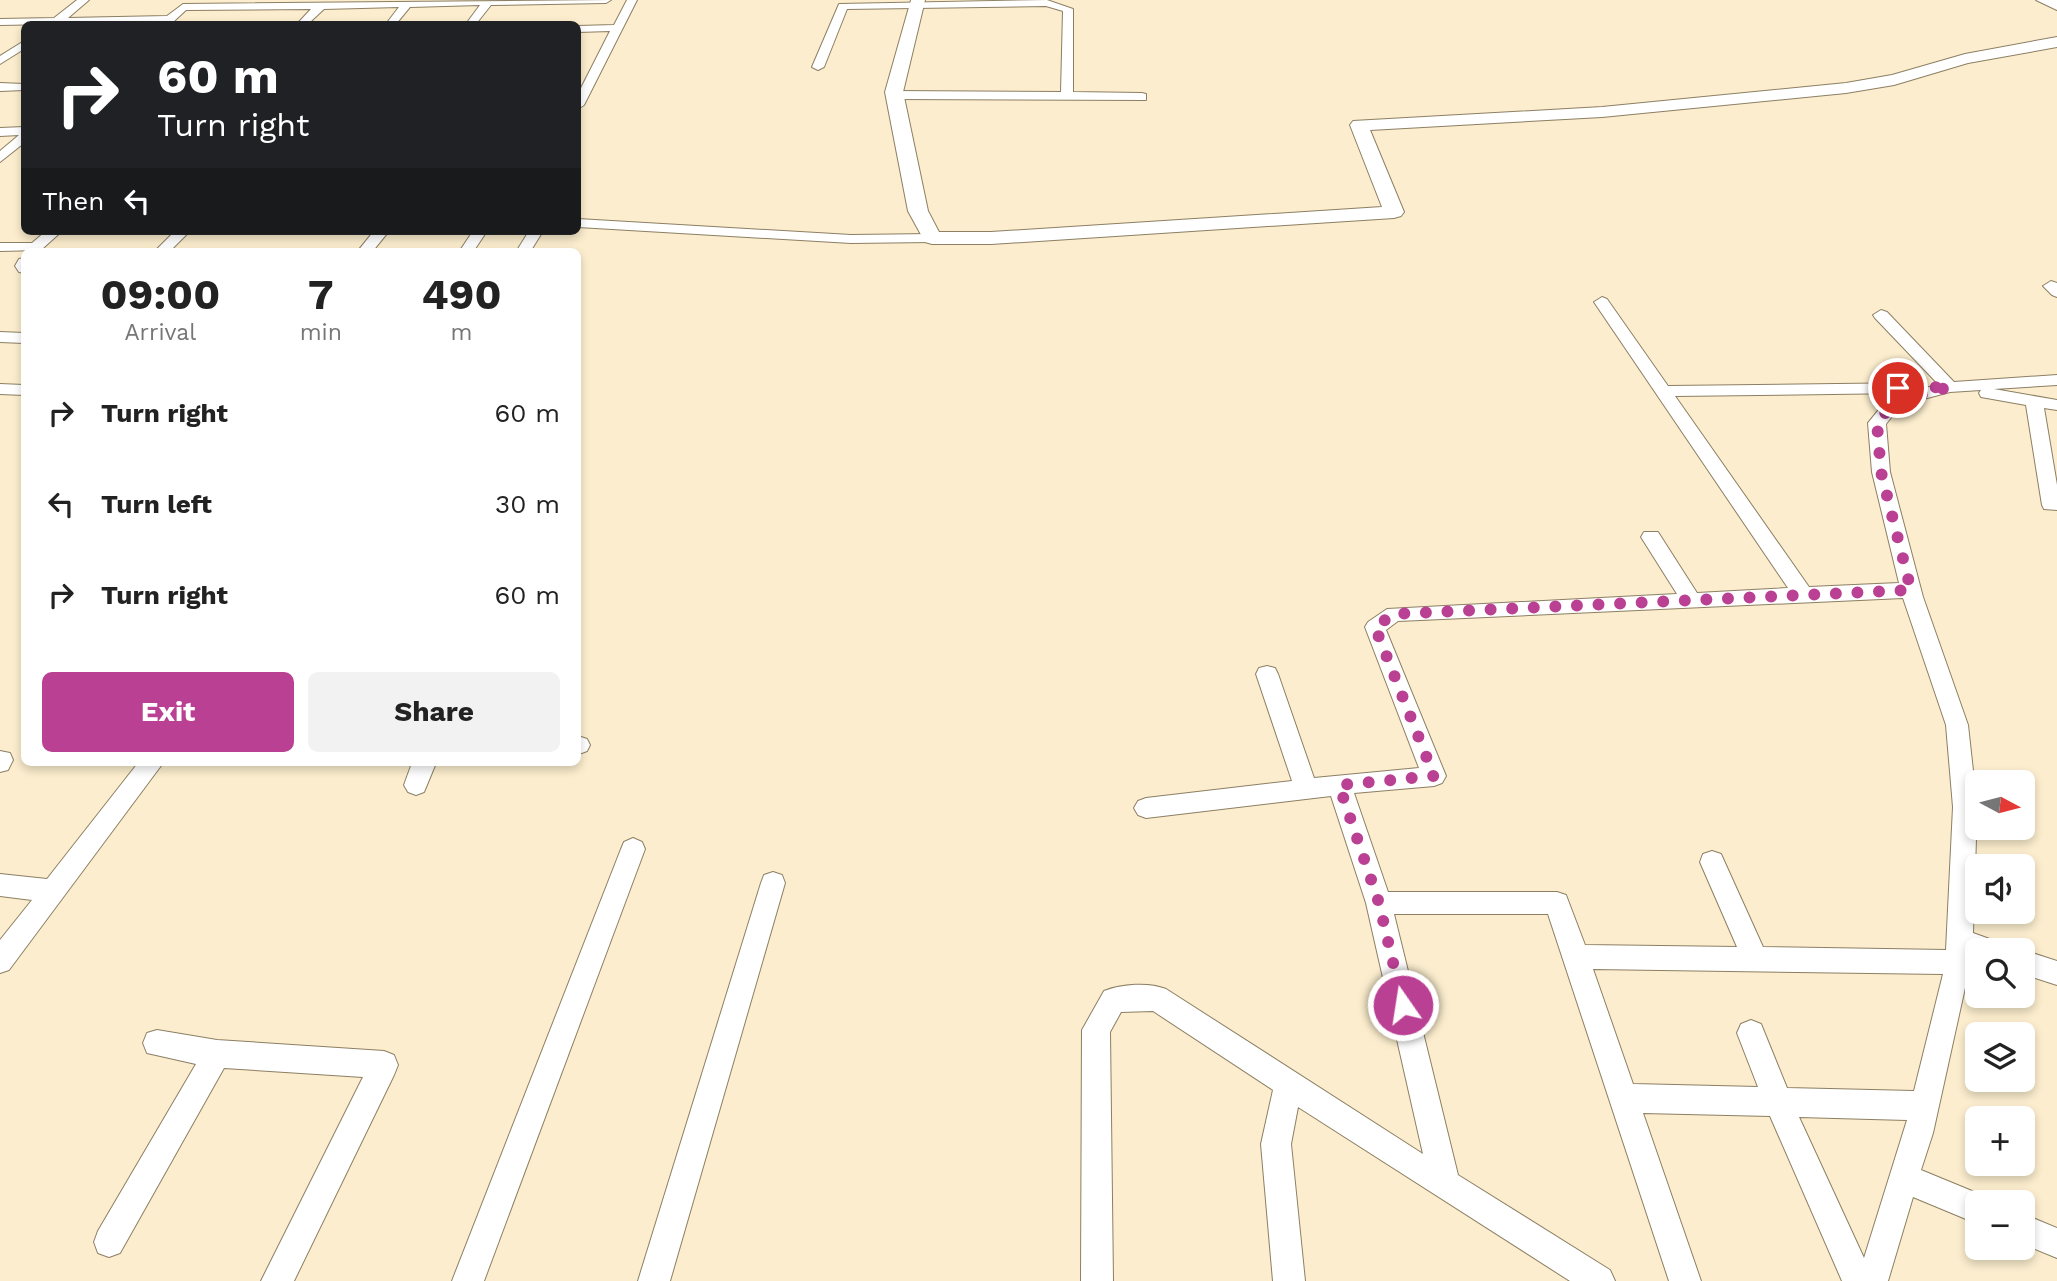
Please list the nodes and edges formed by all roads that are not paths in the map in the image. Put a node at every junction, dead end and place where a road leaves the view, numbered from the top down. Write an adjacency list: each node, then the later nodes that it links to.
1 (84, 0): 16 (street)
2 (606, 0): 5 (street)
3 (632, 0): 23 (street)
4 (2043, 0): 13 (street)
5 (551, 1): 8 (street)
6 (1046, 1): 10 (street); 32 (street)
7 (388, 2): 11 (street); 14 (street)
8 (487, 3): 11 (street); 20 (street)
9 (918, 3): 10 (street); 28 (street); 31 (street)
10 (971, 3)
11 (407, 4): 19 (street)
12 (245, 5): 14 (street); 15 (street); 17 (street)
13 (2057, 5)
14 (320, 7): 18 (street)
15 (235, 15)
16 (57, 21)
17 (168, 21)
18 (305, 21)
19 (393, 21)
20 (473, 21)
21 (0, 22): 22 (street)
22 (21, 22)
23 (617, 28): 24 (street); 34 (street)
24 (581, 29)
25 (2057, 42): 42 (street)
26 (21, 46): 27 (street)
27 (5, 58)
28 (818, 67)
29 (21, 87): 30 (street)
30 (0, 88)
31 (894, 95): 32 (street); 42 (street)
32 (1067, 96): 33 (street)
33 (1142, 97)
34 (581, 99)
35 (21, 131): 36 (street)
36 (0, 132)
37 (21, 140): 38 (street)
38 (0, 158)
39 (581, 223): 42 (street)
40 (51, 235): 44 (street)
41 (179, 235): 45 (street)
42 (932, 238)
43 (0, 247): 46 (street)
44 (36, 248)
45 (165, 248)
46 (21, 249)
47 (1602, 302): 55 (street)
48 (1881, 315): 52 (street)
49 (0, 337): 50 (street)
50 (21, 338)
51 (2057, 380): 52 (street)
52 (1950, 387): 55 (street); 56 (street); 60 (street)
53 (0, 389): 54 (street)
54 (21, 390)
55 (1664, 391): 61 (street)
56 (2034, 401): 57 (street); 58 (street)
57 (2057, 405)
58 (2051, 505)
59 (1651, 537): 62 (street)
60 (1911, 590): 61 (street); 74 (street)
61 (1803, 595): 62 (street)
62 (1691, 600): 65 (street)
63 (1267, 674): 66 (street)
64 (149, 766): 72 (street)
65 (1339, 785): 66 (street); 73 (street)
66 (1306, 789): 67 (street)
67 (1146, 808)
68 (633, 849): 95 (street)
69 (1712, 862): 77 (street)
70 (773, 883): 96 (street)
71 (0, 885): 72 (street)
72 (53, 891): 78 (street)
73 (1379, 903): 76 (street); 89 (street)
74 (1959, 951): 75 (street); 77 (street); 87 (street)
75 (1965, 951)
76 (1576, 957): 77 (street); 85 (street)
77 (1755, 959)
78 (0, 961)
79 (2035, 966): 80 (street)
80 (2057, 973)
81 (1751, 1033): 86 (street)
82 (157, 1043): 83 (street)
83 (217, 1054): 92 (street); 94 (street)
84 (1289, 1084): 89 (street); 97 (street); 98 (street)
85 (1624, 1098): 86 (street); 100 (street)
86 (1778, 1102): 87 (street); 101 (street)
87 (1924, 1106): 88 (street)
88 (1904, 1178): 90 (street); 102 (street)
89 (1445, 1184): 99 (street)
90 (1965, 1204)
91 (2035, 1234): 93 (street)
92 (109, 1242)
93 (2057, 1243)
94 (277, 1281)
95 (468, 1281)
96 (654, 1281)
97 (1097, 1281)
98 (1289, 1281)
99 (1599, 1281)
100 (1685, 1281)
101 (1858, 1281)
102 (1872, 1281)

